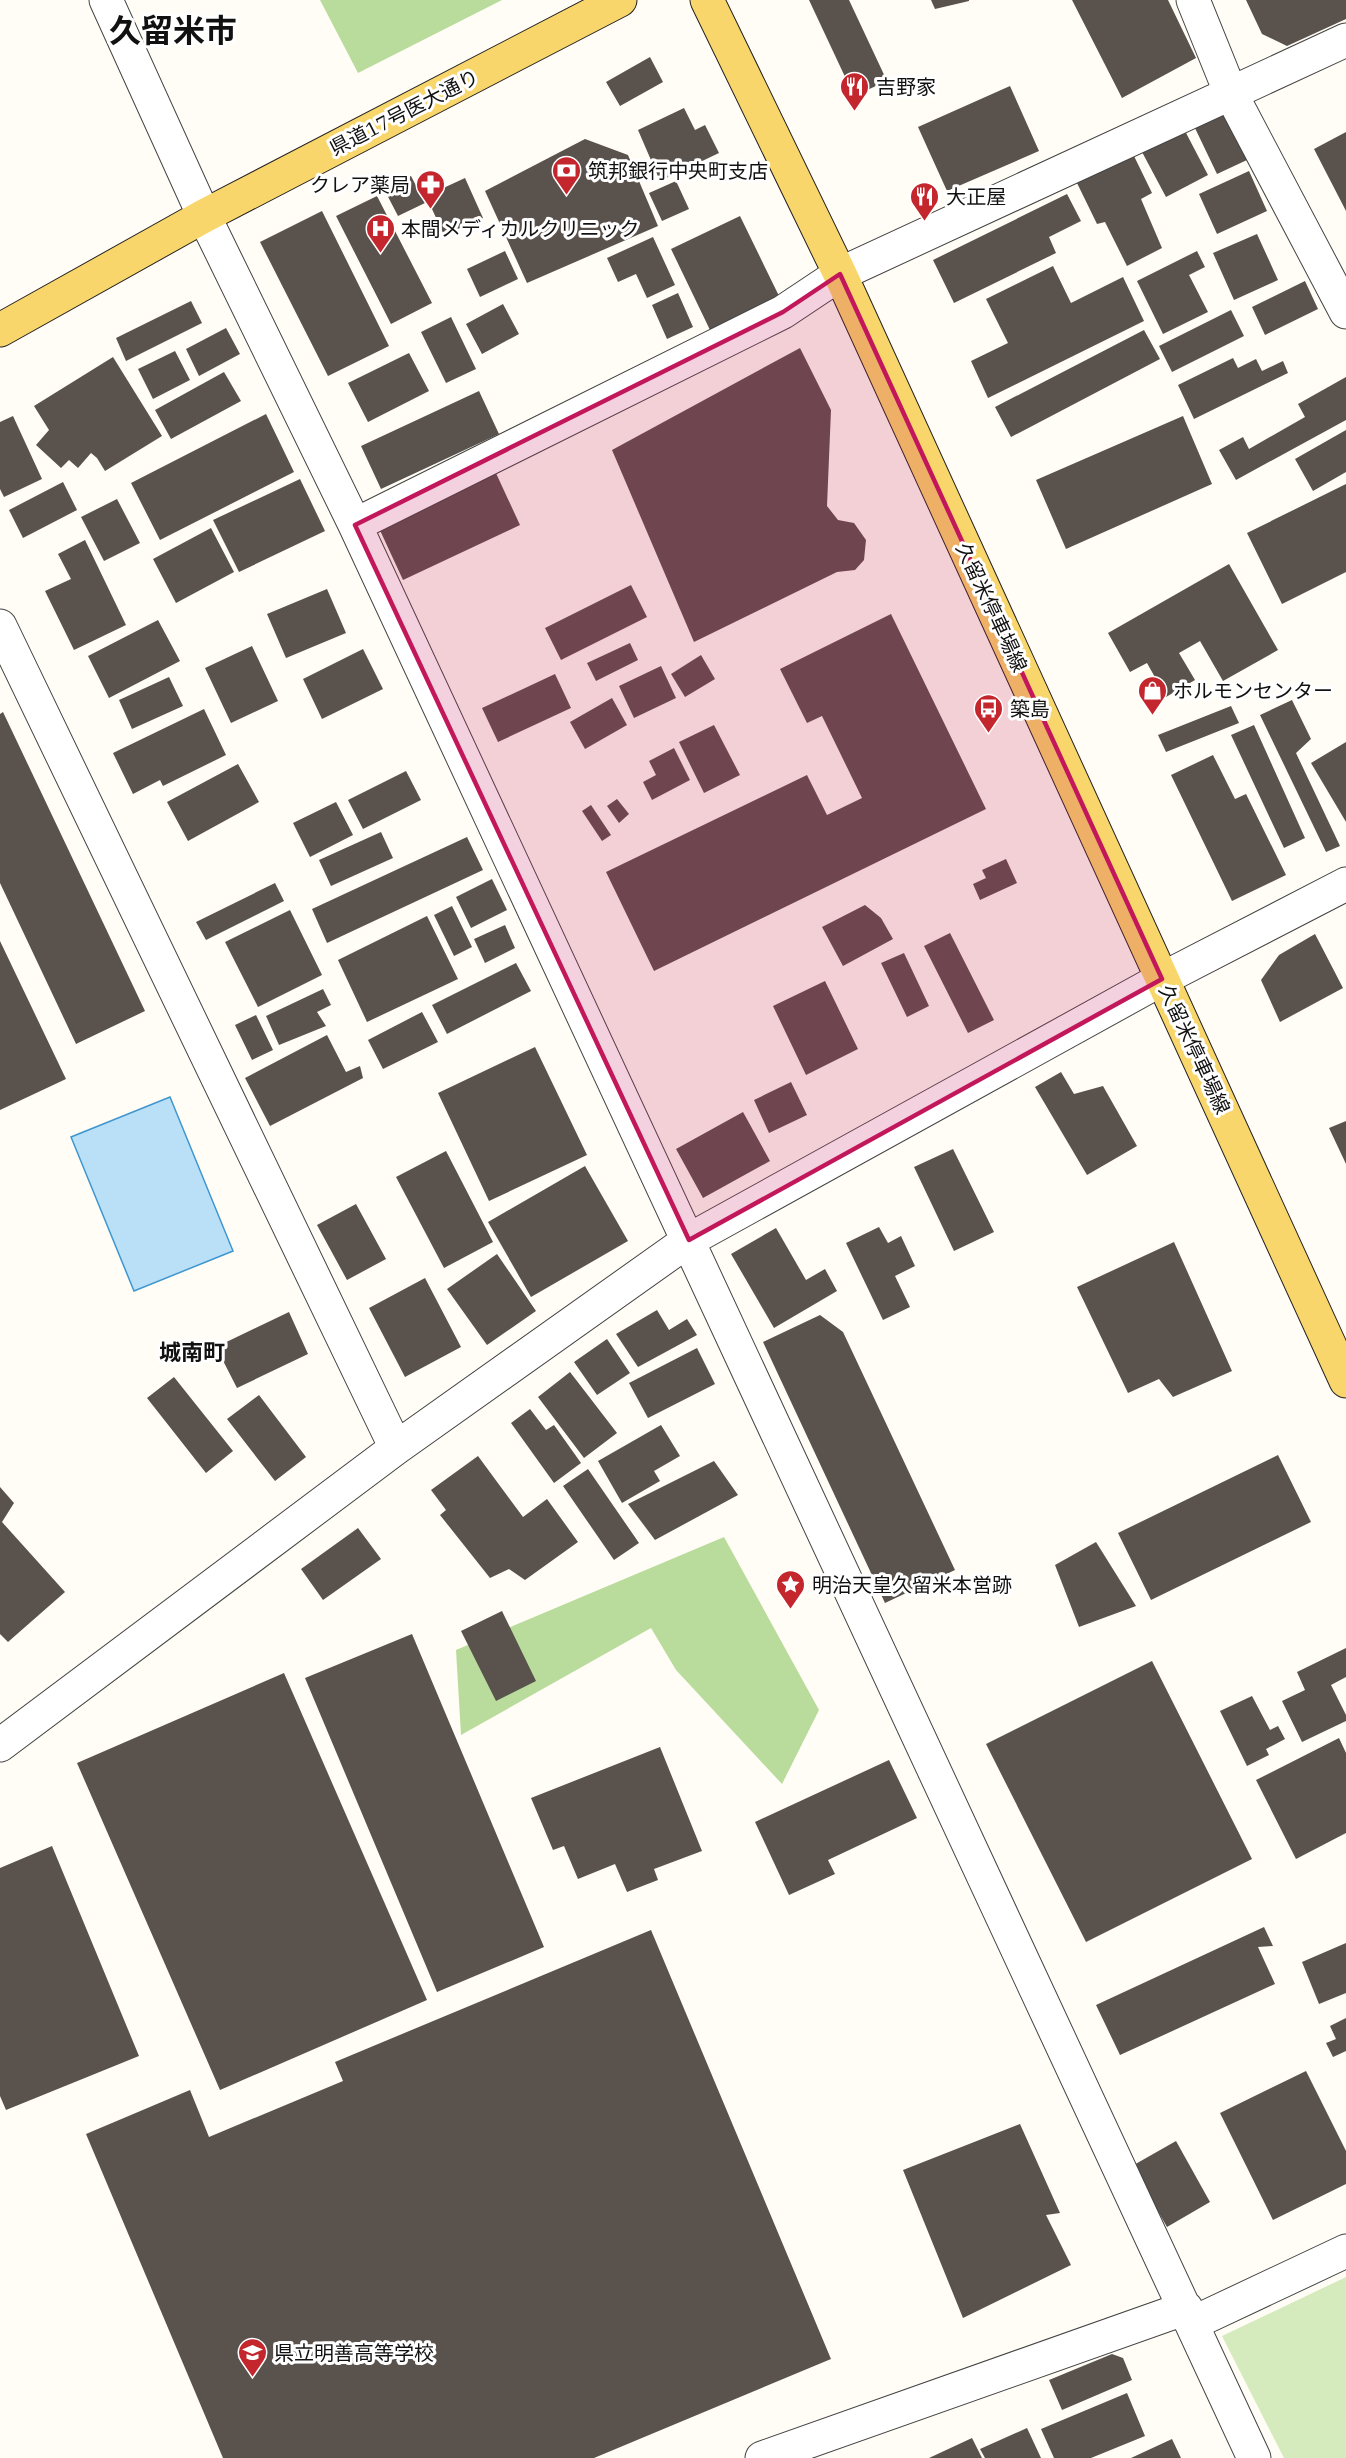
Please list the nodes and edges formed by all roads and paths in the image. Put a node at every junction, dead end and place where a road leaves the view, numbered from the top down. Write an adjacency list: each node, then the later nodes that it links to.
1 (106, 0): 7 (street)
2 (620, 0): 7 (main road, 県道17号医大通り)
3 (707, 0): 8 (main road, 久留米停車場線)
4 (1193, 0): 6 (street)
5 (1346, 40): 6 (street)
6 (1231, 94): 8 (street); 9 (street)
7 (204, 216): 10 (main road, 県道17号医大通り); 11 (street)
8 (840, 274): 11 (street); 14 (main road, 久留米停車場線)
9 (1346, 312)
10 (0, 330)
11 (355, 525): 15 (street)
12 (0, 626): 17 (street)
13 (1346, 884): 14 (street)
14 (1162, 979): 15 (street); 16 (main road, 久留米停車場線)
15 (689, 1240): 17 (street); 20 (street)
16 (1346, 1381)
17 (396, 1448): 18 (street)
18 (0, 1745)
19 (1346, 2251): 20 (street)
20 (1190, 2316): 21 (street); 22 (street)
21 (762, 2458)
22 (1254, 2458)

